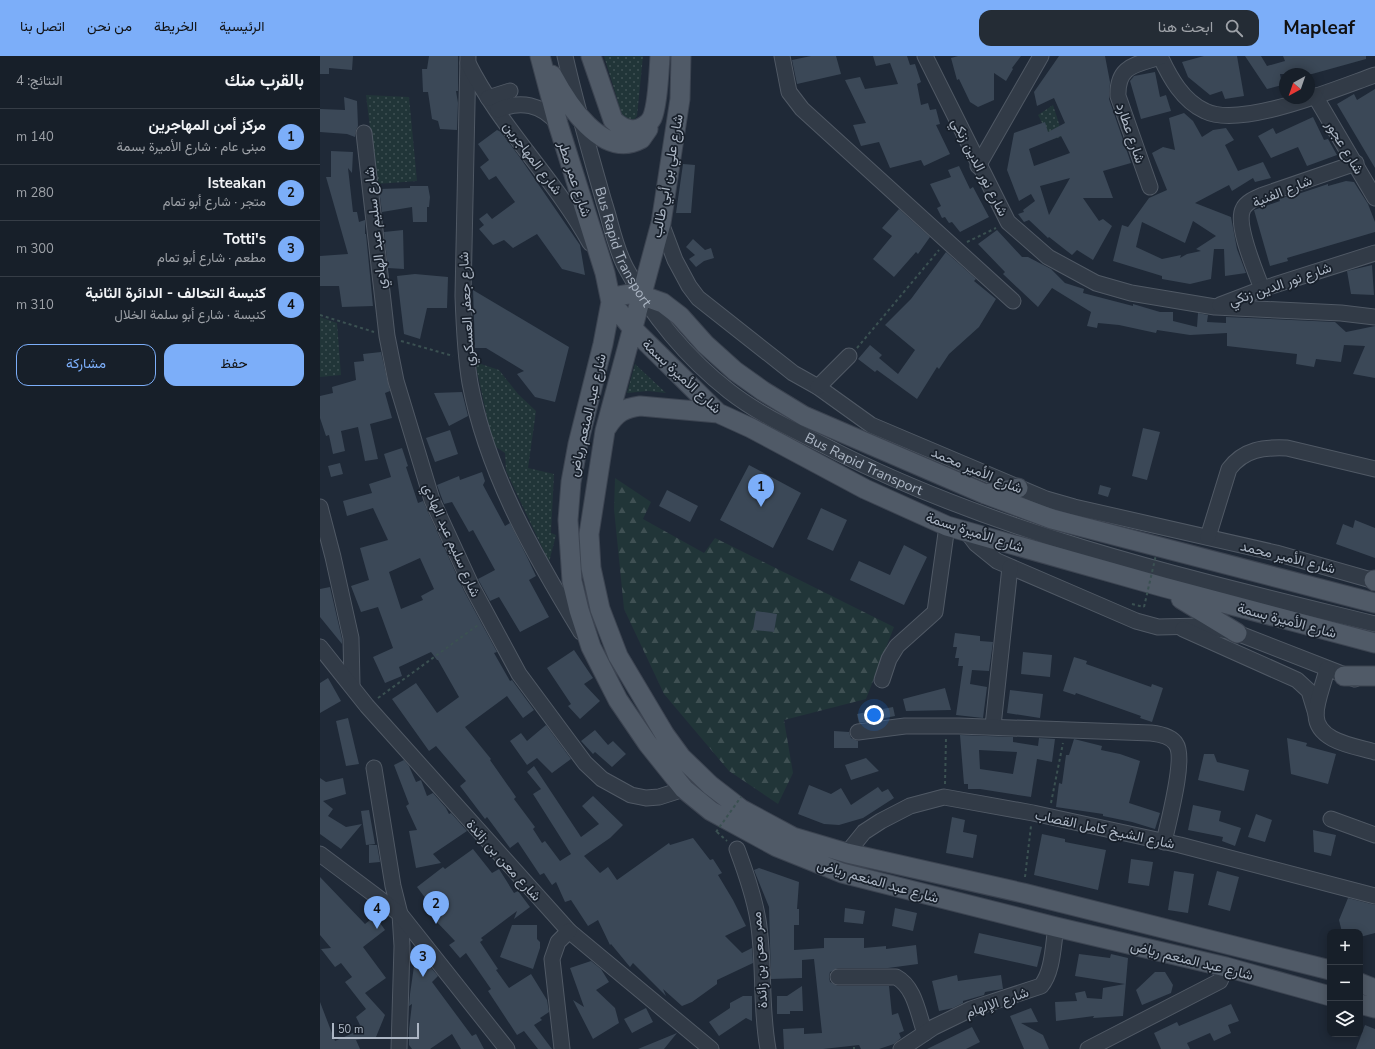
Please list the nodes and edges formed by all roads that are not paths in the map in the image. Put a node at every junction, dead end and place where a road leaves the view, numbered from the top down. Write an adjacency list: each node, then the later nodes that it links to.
1 (541, 56): 17 (main road); 19 (main road, شارع عمر مطر)
2 (565, 56): 17 (street, Bus Rapid Transport)
3 (591, 56): 18 (main road)
4 (660, 56): 18 (main road)
5 (681, 56): 25 (main road, شارع علي بن أبي طالب)
6 (782, 56): 31 (street)
7 (925, 56): 22 (street, شارع نور الدين زنكي)
8 (1041, 56): 22 (street)
9 (1160, 56): 15 (street); 23 (street, شارع عطارد)
10 (468, 59): 14 (street, شارع المهاجرين); 55 (street, شارع جعفر العسكري)
11 (1375, 75): 13 (street)
12 (510, 91): 14 (street)
13 (1315, 96): 21 (street, شارع عجور)
14 (488, 98): 16 (street, شارع المهاجرين)
15 (1292, 104)
16 (498, 110): 19 (street); 27 (street, شارع المهاجرين)
17 (580, 118): 18 (main road); 29 (street, Bus Rapid Transport)
18 (652, 118)
19 (558, 124): 27 (main road, شارع عمر مطر)
20 (364, 133): 66 (street, شارع سليم عبد الهادي)
21 (1356, 163): 24 (street, شارع عجور); 28 (street, شارع الفنية)
22 (978, 166): 32 (street, شارع نور الدين زنكي)
23 (1150, 187)
24 (1375, 198)
25 (661, 223): 29 (main road, شارع علي بن أبي طالب); 36 (street, شارع الأمير محمد)
26 (1375, 253): 28 (street, شارع نور الدين زنكي)
27 (601, 260): 30 (main road, شارع عمر مطر)
28 (1262, 289): 32 (street, شارع نور الدين زنكي)
29 (642, 294): 30 (main road); 34 (main road, شارع عبد المنعم رياض); 41 (main road); 50 (street, Bus Rapid Transport)
30 (617, 298): 34 (main road, شارع الأميرة بسمة); 55 (main road, شارع عبد المنعم رياض)
31 (1013, 301)
32 (1215, 307): 33 (street)
33 (1375, 317)
34 (633, 329): 37 (main road, شارع الأميرة بسمة); 38 (main road, شارع عبد المنعم رياض)
35 (849, 356): 36 (street)
36 (818, 387): 40 (street, شارع الأمير محمد)
37 (718, 413): 38 (main road); 43 (main road, شارع الأميرة بسمة)
38 (604, 431): 71 (main road, شارع عبد المنعم رياض)
39 (1375, 469): 45 (street)
40 (1018, 488): 41 (main road); 45 (street, شارع الأمير محمد)
41 (985, 494): 49 (main road)
42 (320, 507): 59 (street)
43 (947, 526): 44 (main road, شارع الأميرة بسمة); 58 (street)
44 (967, 532): 46 (street); 48 (main road, شارع الأميرة بسمة)
45 (1208, 537): 47 (street, شارع الأمير محمد)
46 (1010, 568): 51 (street); 62 (street)
47 (1375, 581)
48 (1163, 587): 52 (main road); 53 (main road, شارع الأميرة بسمة)
49 (1375, 603)
50 (1375, 624)
51 (1178, 626): 52 (street); 61 (street)
52 (1237, 633): 56 (street)
53 (1375, 643)
54 (320, 647): 59 (street, شارع معن بن زائدة)
55 (591, 647): 66 (main road, شارع عبد المنعم رياض)
56 (1335, 673): 57 (main road); 60 (street); 61 (street)
57 (1375, 676)
58 (882, 680)
59 (352, 685): 76 (street, شارع معن بن زائدة)
60 (1375, 686)
61 (1316, 714): 64 (street)
62 (993, 726): 63 (street); 69 (street)
63 (858, 732)
64 (1375, 752)
65 (374, 768): 74 (street)
66 (684, 789): 75 (main road, شارع عبد المنعم رياض)
67 (1330, 819): 68 (street)
68 (1375, 835)
69 (1164, 842): 71 (street, شارع الشيخ كامل القصاب); 73 (street, شارع الشيخ كامل القصاب)
70 (737, 850): 90 (street, ممر معن بن زائدة)
71 (847, 853): 78 (main road, شارع عبد المنعم رياض)
72 (320, 854): 74 (street)
73 (1375, 896)
74 (400, 914): 86 (street); 87 (street)
75 (1056, 927): 77 (main road, شارع عبد المنعم رياض); 85 (street, شارع الإلهام)
76 (570, 931): 88 (street); 89 (street, شارع معن بن زائدة)
77 (1226, 966): 82 (main road, شارع عبد المنعم رياض); 92 (street)
78 (1327, 969)
79 (838, 977): 85 (street)
80 (1363, 984): 81 (main road)
81 (1375, 989)
82 (1327, 995)
83 (1363, 1005): 84 (main road)
84 (1375, 1008)
85 (925, 1033): 91 (street, شارع الإلهام)
86 (399, 1049)
87 (507, 1049)
88 (562, 1049)
89 (712, 1049)
90 (768, 1049)
91 (901, 1049)
92 (1091, 1049)

